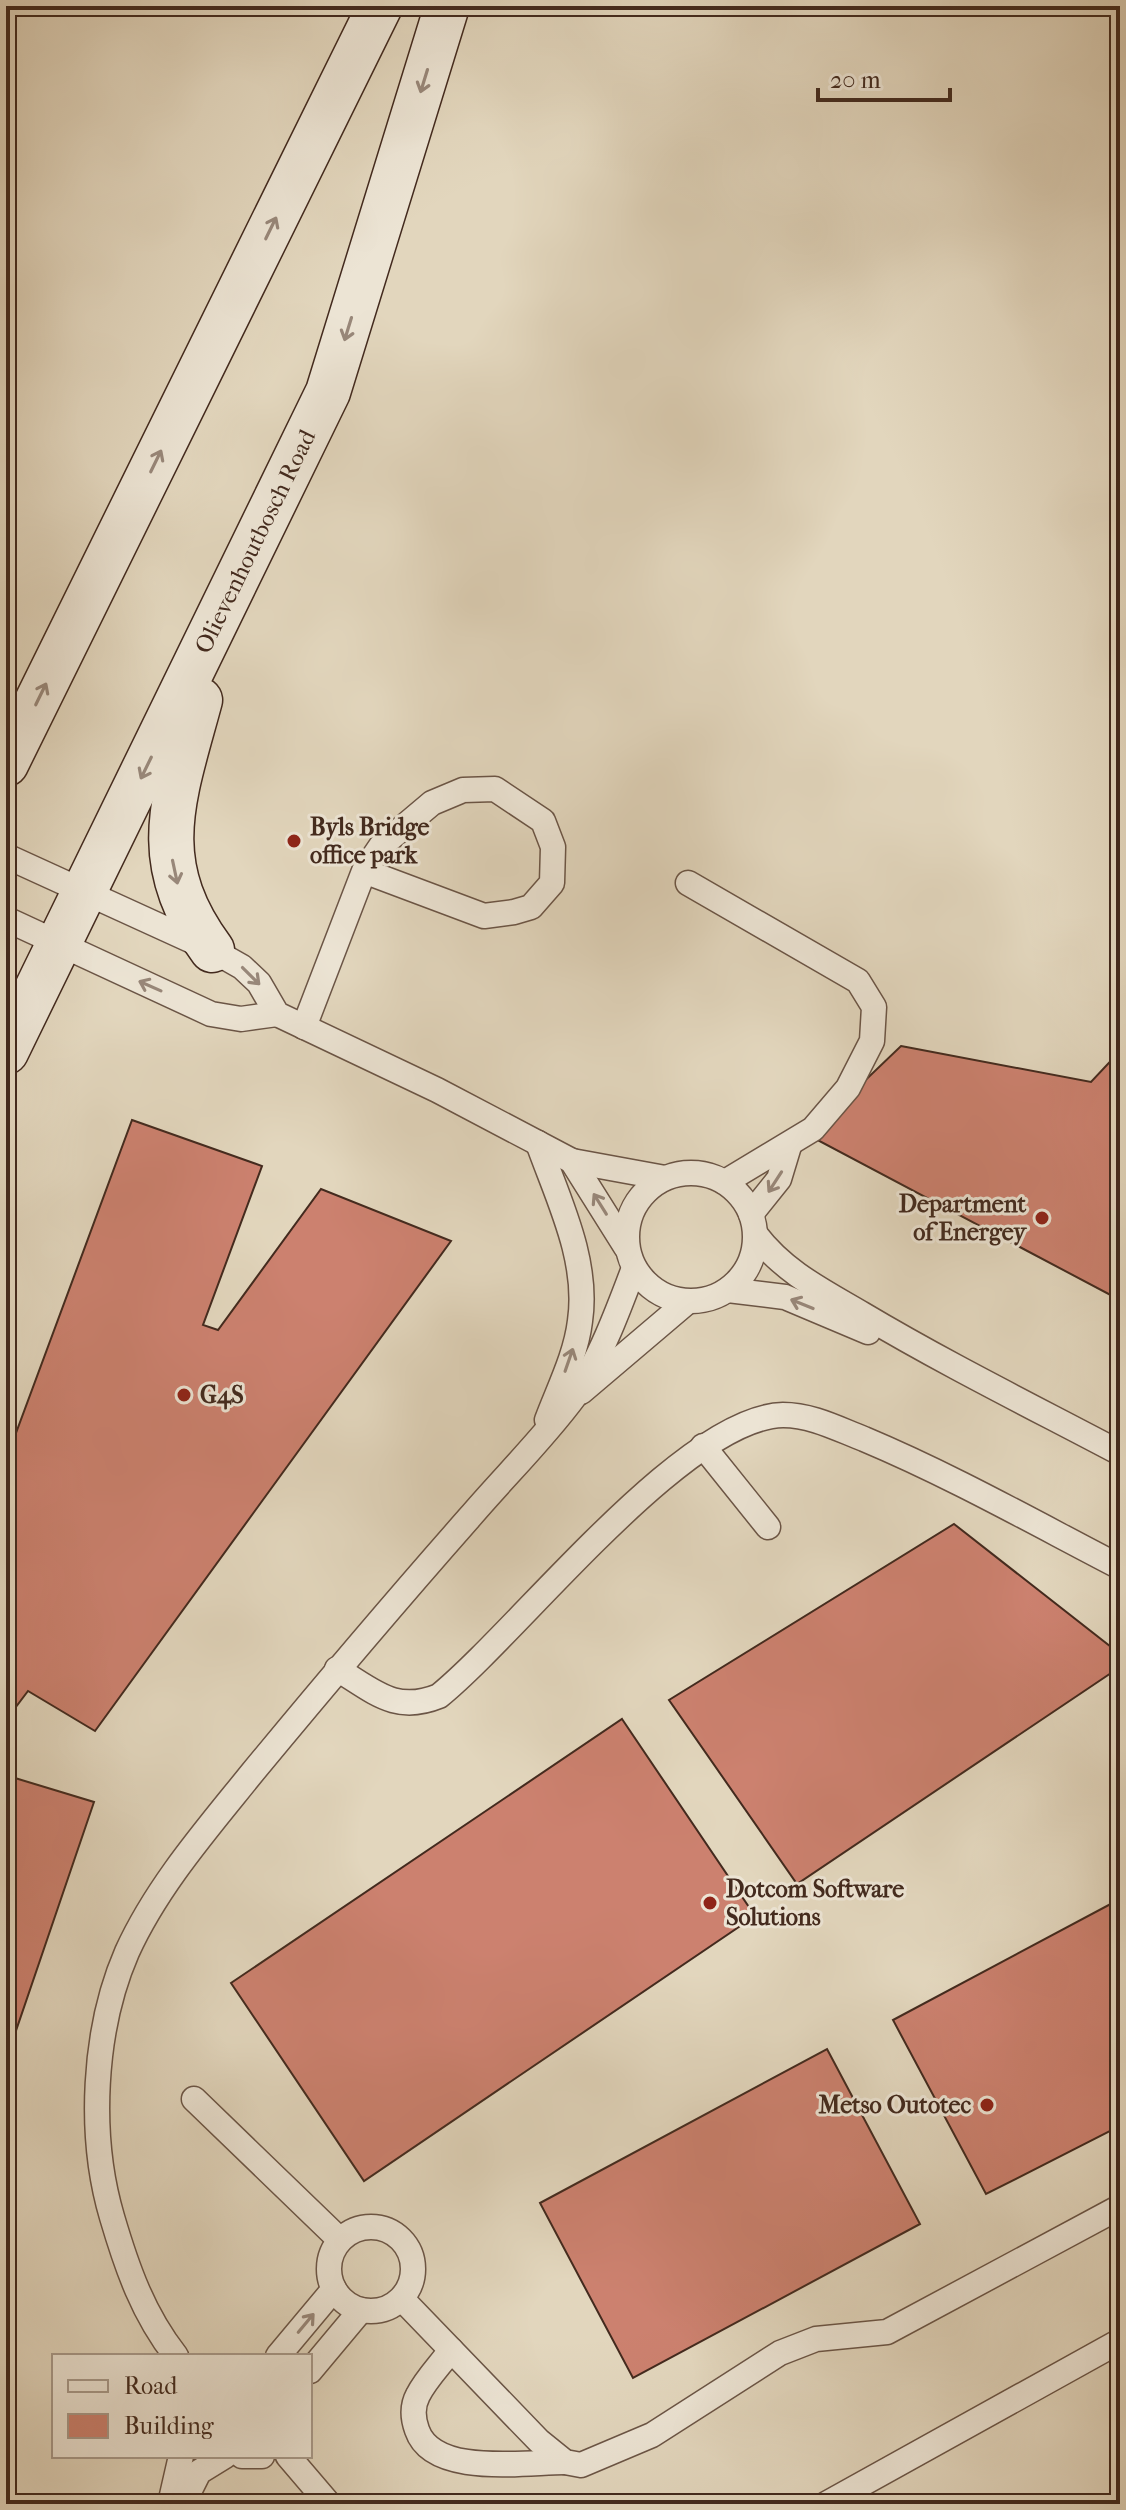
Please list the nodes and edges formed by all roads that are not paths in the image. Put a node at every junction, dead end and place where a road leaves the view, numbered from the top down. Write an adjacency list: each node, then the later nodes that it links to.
1 (380, 6): 4 (main road, one-way to 1)
2 (447, 6): 3 (main road, Olievenhoutbosch Road, one-way to 3)
3 (225, 605): 8 (main road, Olievenhoutbosch Road, one-way to 8); 11 (main road, one-way to 11)
4 (6, 764)
5 (6, 856): 8 (lane)
6 (364, 871): 6 (lane); 13 (lane)
7 (688, 883): 16 (lane)
8 (85, 892): 10 (main road, Olievenhoutbosch Road); 11 (lane)
9 (6, 919): 10 (lane)
10 (58, 945): 12 (lane, one-way to 10); 14 (main road, Olievenhoutbosch Road)
11 (212, 950): 12 (lane, one-way to 12)
12 (277, 1014): 13 (lane)
13 (304, 1027): 15 (lane)
14 (6, 1052)
15 (538, 1143): 17 (lane); 26 (lane, one-way to 15)
16 (789, 1146): 19 (lane); 20 (lane, one-way to 20)
17 (572, 1161): 18 (lane); 21 (lane, one-way to 17)
18 (665, 1178): 19 (lane); 21 (lane)
19 (725, 1182): 20 (lane)
20 (754, 1224): 22 (lane); 24 (lane)
21 (631, 1258): 23 (lane); 25 (lane)
22 (728, 1290): 23 (lane); 24 (lane, one-way to 22)
23 (687, 1302): 25 (lane)
24 (901, 1339): 28 (lane)
25 (576, 1395): 26 (lane)
26 (542, 1433): 31 (lane)
27 (703, 1446): 29 (lane); 30 (lane); 31 (lane)
28 (1120, 1453)
29 (768, 1527)
30 (1120, 1567)
31 (337, 1669): 40 (lane)
32 (194, 2099): 34 (lane)
33 (1120, 2207): 46 (lane)
34 (340, 2240): 35 (lane); 36 (lane)
35 (334, 2289): 37 (lane); 41 (lane, one-way to 35)
36 (402, 2299): 37 (lane); 39 (lane)
37 (361, 2310): 42 (lane)
38 (1120, 2341): 50 (lane)
39 (451, 2350): 46 (lane); 46 (lane)
40 (174, 2354)
41 (280, 2354)
42 (312, 2369)
43 (181, 2458): 47 (lane)
44 (222, 2458): 48 (lane)
45 (290, 2458): 49 (lane)
46 (565, 2462)
47 (170, 2504)
48 (183, 2504)
49 (329, 2504)
50 (826, 2504)

